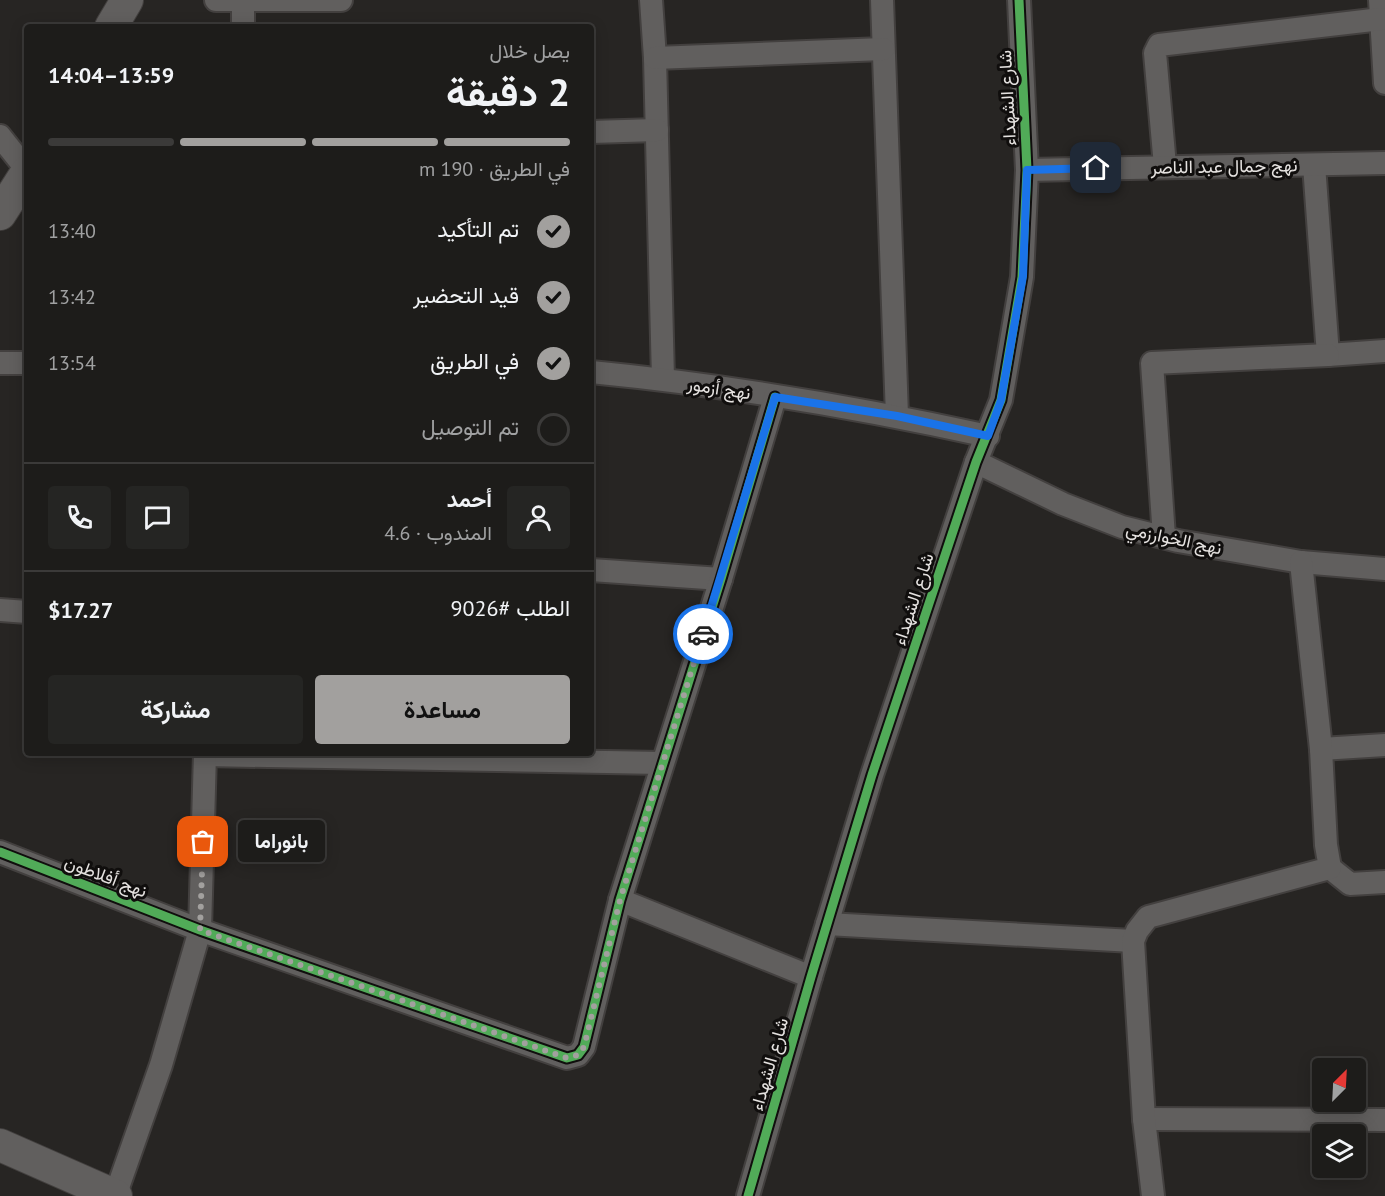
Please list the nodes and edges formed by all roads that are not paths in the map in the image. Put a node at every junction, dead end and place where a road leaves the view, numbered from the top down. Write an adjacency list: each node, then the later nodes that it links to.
1 (127, 0): 10 (main road)
2 (216, 0): 8 (street)
3 (322, 0): 4 (street); 8 (street)
4 (341, 0)
5 (651, 0): 13 (street)
6 (882, 0): 12 (street)
7 (1018, 0): 22 (street, شارع الشهداء)
8 (243, 2): 11 (street)
9 (1381, 10): 14 (street); 20 (street)
10 (113, 24)
11 (243, 24)
12 (883, 50): 13 (street); 32 (street)
13 (655, 58): 15 (street)
14 (1385, 83)
15 (657, 130): 16 (street); 30 (street)
16 (594, 132)
17 (0, 135): 21 (street)
18 (1385, 163): 19 (street, نهج جمال عبد الناصر)
19 (1314, 165): 20 (street, نهج جمال عبد الناصر); 26 (street)
20 (1165, 166): 22 (street, نهج جمال عبد الناصر)
21 (24, 167)
22 (1027, 170): 33 (street, شارع الشهداء)
23 (24, 176): 24 (main road)
24 (0, 214)
25 (1385, 351): 26 (street)
26 (1328, 355): 35 (street)
27 (0, 363): 28 (street)
28 (24, 363)
29 (594, 372): 30 (street, نهج أزمور)
30 (663, 379): 31 (street, نهج أزمور)
31 (775, 397): 32 (street, نهج أزمور); 39 (street)
32 (897, 416): 33 (street, نهج أزمور)
33 (988, 436): 34 (street, شارع الشهداء)
34 (976, 462): 35 (street, نهج الخوارزمي); 51 (street, شارع الشهداء)
35 (1164, 537): 36 (street, نهج الخوارزمي)
36 (1301, 562): 37 (street, نهج الخوارزمي); 43 (street)
37 (1385, 569)
38 (594, 570): 39 (street)
39 (721, 579): 46 (street)
40 (0, 610): 41 (street)
41 (24, 612)
42 (1385, 745): 43 (street)
43 (1321, 749): 48 (street)
44 (205, 756): 52 (street)
45 (307, 756): 46 (street)
46 (662, 763): 50 (street)
47 (0, 852): 52 (street, نهج أفلاطون)
48 (1330, 868): 49 (street); 53 (street)
49 (1385, 882)
50 (620, 900): 52 (street, نهج أفلاطون); 54 (street)
51 (827, 924): 53 (street); 54 (street, شارع الشهداء)
52 (200, 930): 58 (street)
53 (1133, 941): 55 (street)
54 (811, 977): 59 (street, شارع الشهداء)
55 (1144, 1119): 56 (street); 60 (street)
56 (1385, 1120)
57 (0, 1145): 58 (main road)
58 (115, 1196)
59 (748, 1196)
60 (1153, 1196)

